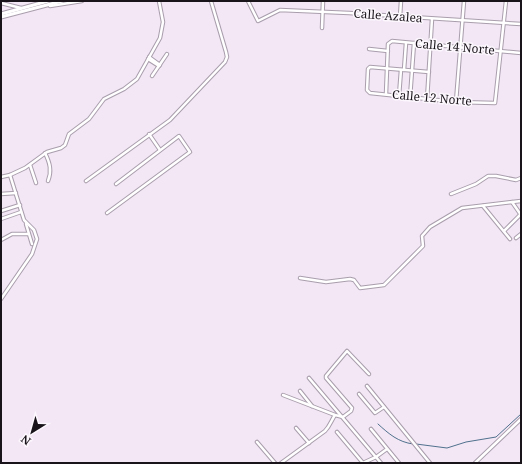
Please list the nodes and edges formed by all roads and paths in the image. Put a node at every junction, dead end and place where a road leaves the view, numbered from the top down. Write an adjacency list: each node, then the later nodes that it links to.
1 (48, 1): 13 (main road)
2 (62, 1): 12 (main road)
3 (82, 1): 12 (street)
4 (159, 1): 33 (street)
5 (211, 1): 45 (street)
6 (248, 1): 15 (street, Calle Azalea)
7 (323, 1): 15 (street)
8 (401, 1): 18 (street)
9 (464, 1): 20 (street)
10 (506, 1): 21 (street)
11 (1, 3): 13 (street)
12 (38, 7): 14 (main road)
13 (21, 8): 14 (street); 16 (main road)
14 (25, 11): 17 (main road)
15 (322, 11): 18 (street, Calle Azalea); 23 (street)
16 (1, 14)
17 (1, 17)
18 (400, 17): 19 (street, Calle Azalea)
19 (432, 19): 20 (street, Calle Azalea); 26 (street)
20 (463, 20): 21 (street, Calle Azalea); 27 (street)
21 (505, 23): 22 (street, Calle Azalea); 30 (street)
22 (521, 24)
23 (322, 28)
24 (406, 43): 25 (street, Calle 14 Norte); 29 (street, Calle 14 Norte); 36 (street)
25 (414, 43): 26 (street, Calle 14 Norte); 37 (street)
26 (431, 45): 27 (street, Calle 14 Norte); 38 (street)
27 (460, 48): 30 (street, Calle 14 Norte); 44 (street)
28 (369, 49): 29 (street)
29 (388, 51): 35 (street)
30 (502, 52): 31 (street, Calle 14 Norte); 44 (street, Calle 12 Norte)
31 (521, 53)
32 (167, 54): 34 (street)
33 (149, 58): 34 (street); 47 (street)
34 (159, 66): 39 (street)
35 (387, 68): 36 (street); 40 (street); 40 (street, Calle 12 Norte)
36 (403, 70): 37 (street); 41 (street)
37 (412, 70): 38 (street); 42 (street)
38 (429, 72): 43 (street)
39 (152, 76)
40 (386, 94): 41 (street, Calle 12 Norte)
41 (399, 96): 42 (street, Calle 12 Norte)
42 (410, 98): 43 (street, Calle 12 Norte)
43 (427, 100): 44 (street, Calle 12 Norte)
44 (456, 102)
45 (149, 134): 46 (street); 53 (street)
46 (160, 150): 55 (street); 65 (street)
47 (45, 153): 48 (street); 52 (street)
48 (30, 165): 49 (street); 54 (street)
49 (10, 175): 50 (street); 56 (street)
50 (1, 177)
51 (521, 178): 58 (street)
52 (48, 181)
53 (86, 181)
54 (36, 183)
55 (116, 184)
56 (16, 193): 57 (street); 61 (street)
57 (1, 194)
58 (451, 194)
59 (511, 201): 60 (street); 62 (street); 66 (street)
60 (521, 201)
61 (20, 205): 63 (street); 64 (street)
62 (483, 205): 69 (street); 76 (street)
63 (1, 211)
64 (22, 212): 67 (street); 68 (street)
65 (107, 213)
66 (521, 215): 69 (street)
67 (1, 219)
68 (26, 223): 70 (street); 77 (street)
69 (504, 231): 73 (street)
70 (28, 234): 74 (street); 75 (street)
71 (521, 234): 72 (street)
72 (516, 238)
73 (510, 239)
74 (1, 240)
75 (32, 244)
76 (300, 278)
77 (1, 298)
78 (369, 374): 87 (street)
79 (309, 378): 87 (street)
80 (366, 386): 85 (street)
81 (300, 391): 84 (street)
82 (283, 394): 84 (street)
83 (359, 394): 85 (street)
84 (312, 406): 86 (street)
85 (384, 407): 101 (street)
86 (335, 415): 87 (street); 93 (street)
87 (343, 417): 95 (street)
88 (521, 419): 102 (street)
89 (296, 428): 93 (street)
90 (371, 429): 94 (street)
91 (337, 432): 98 (street)
92 (257, 442): 96 (street)
93 (309, 443): 97 (street)
94 (387, 449): 95 (street); 100 (street)
95 (376, 457): 98 (street); 99 (street)
96 (275, 463)
97 (281, 463)
98 (362, 463)
99 (381, 463)
100 (399, 463)
101 (430, 463)
102 (475, 463)

